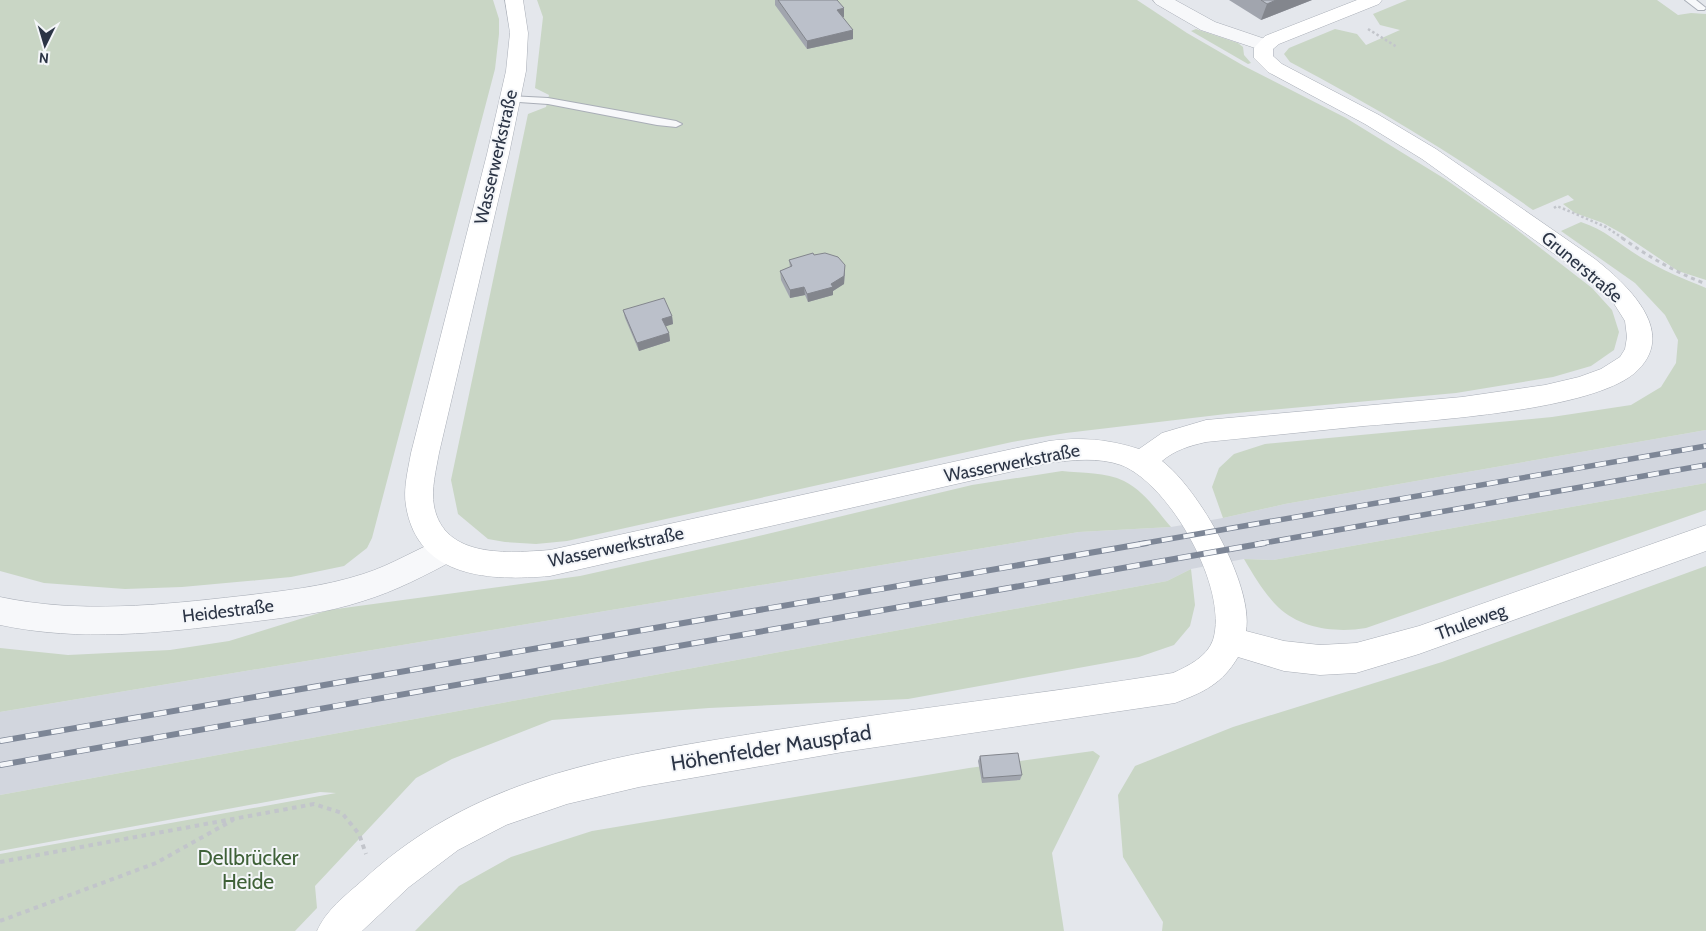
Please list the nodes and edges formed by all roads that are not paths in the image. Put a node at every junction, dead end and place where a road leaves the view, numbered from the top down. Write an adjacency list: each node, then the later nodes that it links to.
1 (514, 0): 7 (main road, Wasserwerkstraße)
2 (1162, 0): 6 (street)
3 (1373, 0): 6 (main road)
4 (1690, 0): 5 (lane)
5 (1701, 8)
6 (1264, 45): 9 (main road, Grunerstraße)
7 (510, 99): 8 (lane); 11 (main road, Wasserwerkstraße)
8 (676, 124)
9 (1143, 463): 11 (main road, Wasserwerkstraße); 13 (main road, Wasserwerkstraße)
10 (1706, 538): 13 (main road, Thuleweg)
11 (446, 550): 12 (street, Heidestraße)
12 (0, 611)
13 (1229, 639): 14 (main road, Höhenfelder Mauspfad)
14 (378, 889): 15 (main road, Höhenfelder Mauspfad); 16 (lane)
15 (336, 931)
16 (356, 931)

